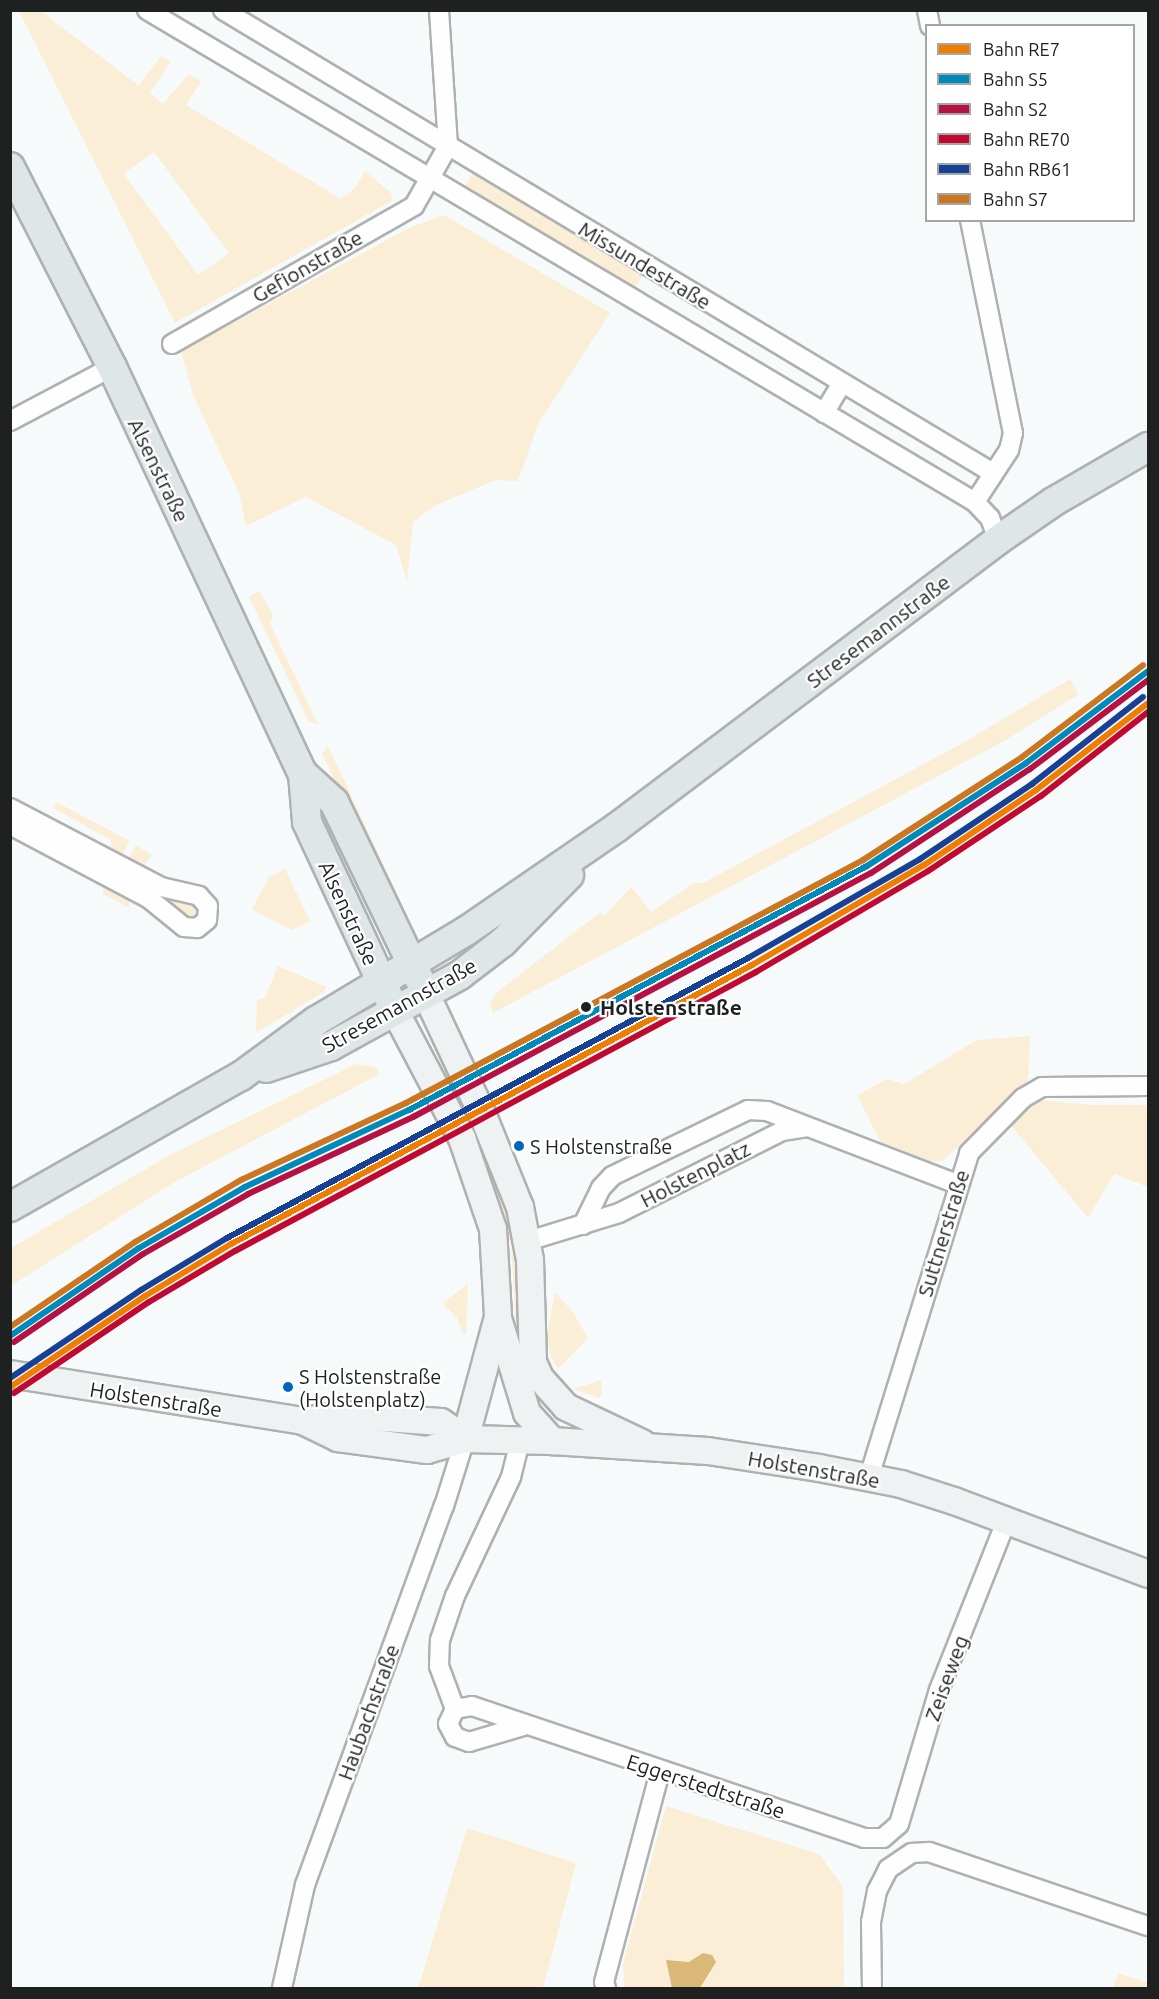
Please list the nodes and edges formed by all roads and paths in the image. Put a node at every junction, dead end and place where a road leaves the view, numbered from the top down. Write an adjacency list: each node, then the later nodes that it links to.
1 (147, 10): 6 (street, Missundestraße)
2 (223, 10): 4 (street, Missundestraße)
3 (438, 10): 4 (street)
4 (448, 146): 6 (street); 10 (street, Missundestraße)
5 (10, 167): 9 (main road, Alsenstraße)
6 (430, 178): 8 (street, Gefionstraße); 11 (street, Missundestraße)
7 (970, 222): 14 (street)
8 (172, 344)
9 (112, 367): 12 (street); 17 (main road, Alsenstraße)
10 (842, 383): 11 (street); 14 (street, Missundestraße)
11 (824, 413): 15 (street, Missundestraße)
12 (10, 421)
13 (1149, 447): 16 (main road, Stresemannstraße)
14 (993, 473): 15 (street)
15 (975, 502): 16 (street, Missundestraße)
16 (999, 540): 20 (main road, Stresemannstraße)
17 (303, 774): 21 (main road, Alsenstraße); 22 (main road, Alsenstraße)
18 (10, 808): 19 (street)
19 (10, 825)
20 (616, 828): 21 (main road, Stresemannstraße); 23 (main road, Stresemannstraße)
21 (411, 964): 22 (main road, Stresemannstraße); 23 (main road)
22 (381, 982): 24 (main road); 25 (main road, Stresemannstraße)
23 (426, 994): 24 (main road, Stresemannstraße); 31 (main road)
24 (395, 1011): 25 (main road, Stresemannstraße); 32 (main road)
25 (241, 1077): 29 (main road, Stresemannstraße)
26 (1149, 1086): 28 (street, Suttnerstraße)
27 (808, 1127): 28 (street, Holstenplatz); 30 (street, Holstenplatz); 30 (street, Holstenplatz)
28 (957, 1184): 38 (street, Suttnerstraße)
29 (10, 1208)
30 (583, 1226): 31 (street, Holstenplatz)
31 (528, 1241): 37 (main road)
32 (498, 1317): 34 (main road); 36 (main road)
33 (10, 1374): 34 (main road, Holstenstraße)
34 (465, 1439): 35 (main road, Holstenstraße); 46 (street, Haubachstraße)
35 (520, 1441): 36 (main road, Holstenstraße); 41 (street)
36 (552, 1441): 37 (main road, Holstenstraße)
37 (647, 1446): 38 (main road, Holstenstraße)
38 (869, 1477): 39 (main road, Holstenstraße)
39 (1007, 1519): 40 (main road, Holstenstraße); 44 (street, Zeiseweg)
40 (1149, 1574)
41 (455, 1709): 42 (street, Eggerstedtstraße); 42 (street)
42 (523, 1726): 43 (street, Eggerstedtstraße)
43 (660, 1772): 44 (street, Eggerstedtstraße); 47 (street)
44 (888, 1836)
45 (1149, 1926): 48 (street)
46 (282, 1989)
47 (606, 1989)
48 (872, 1989)

